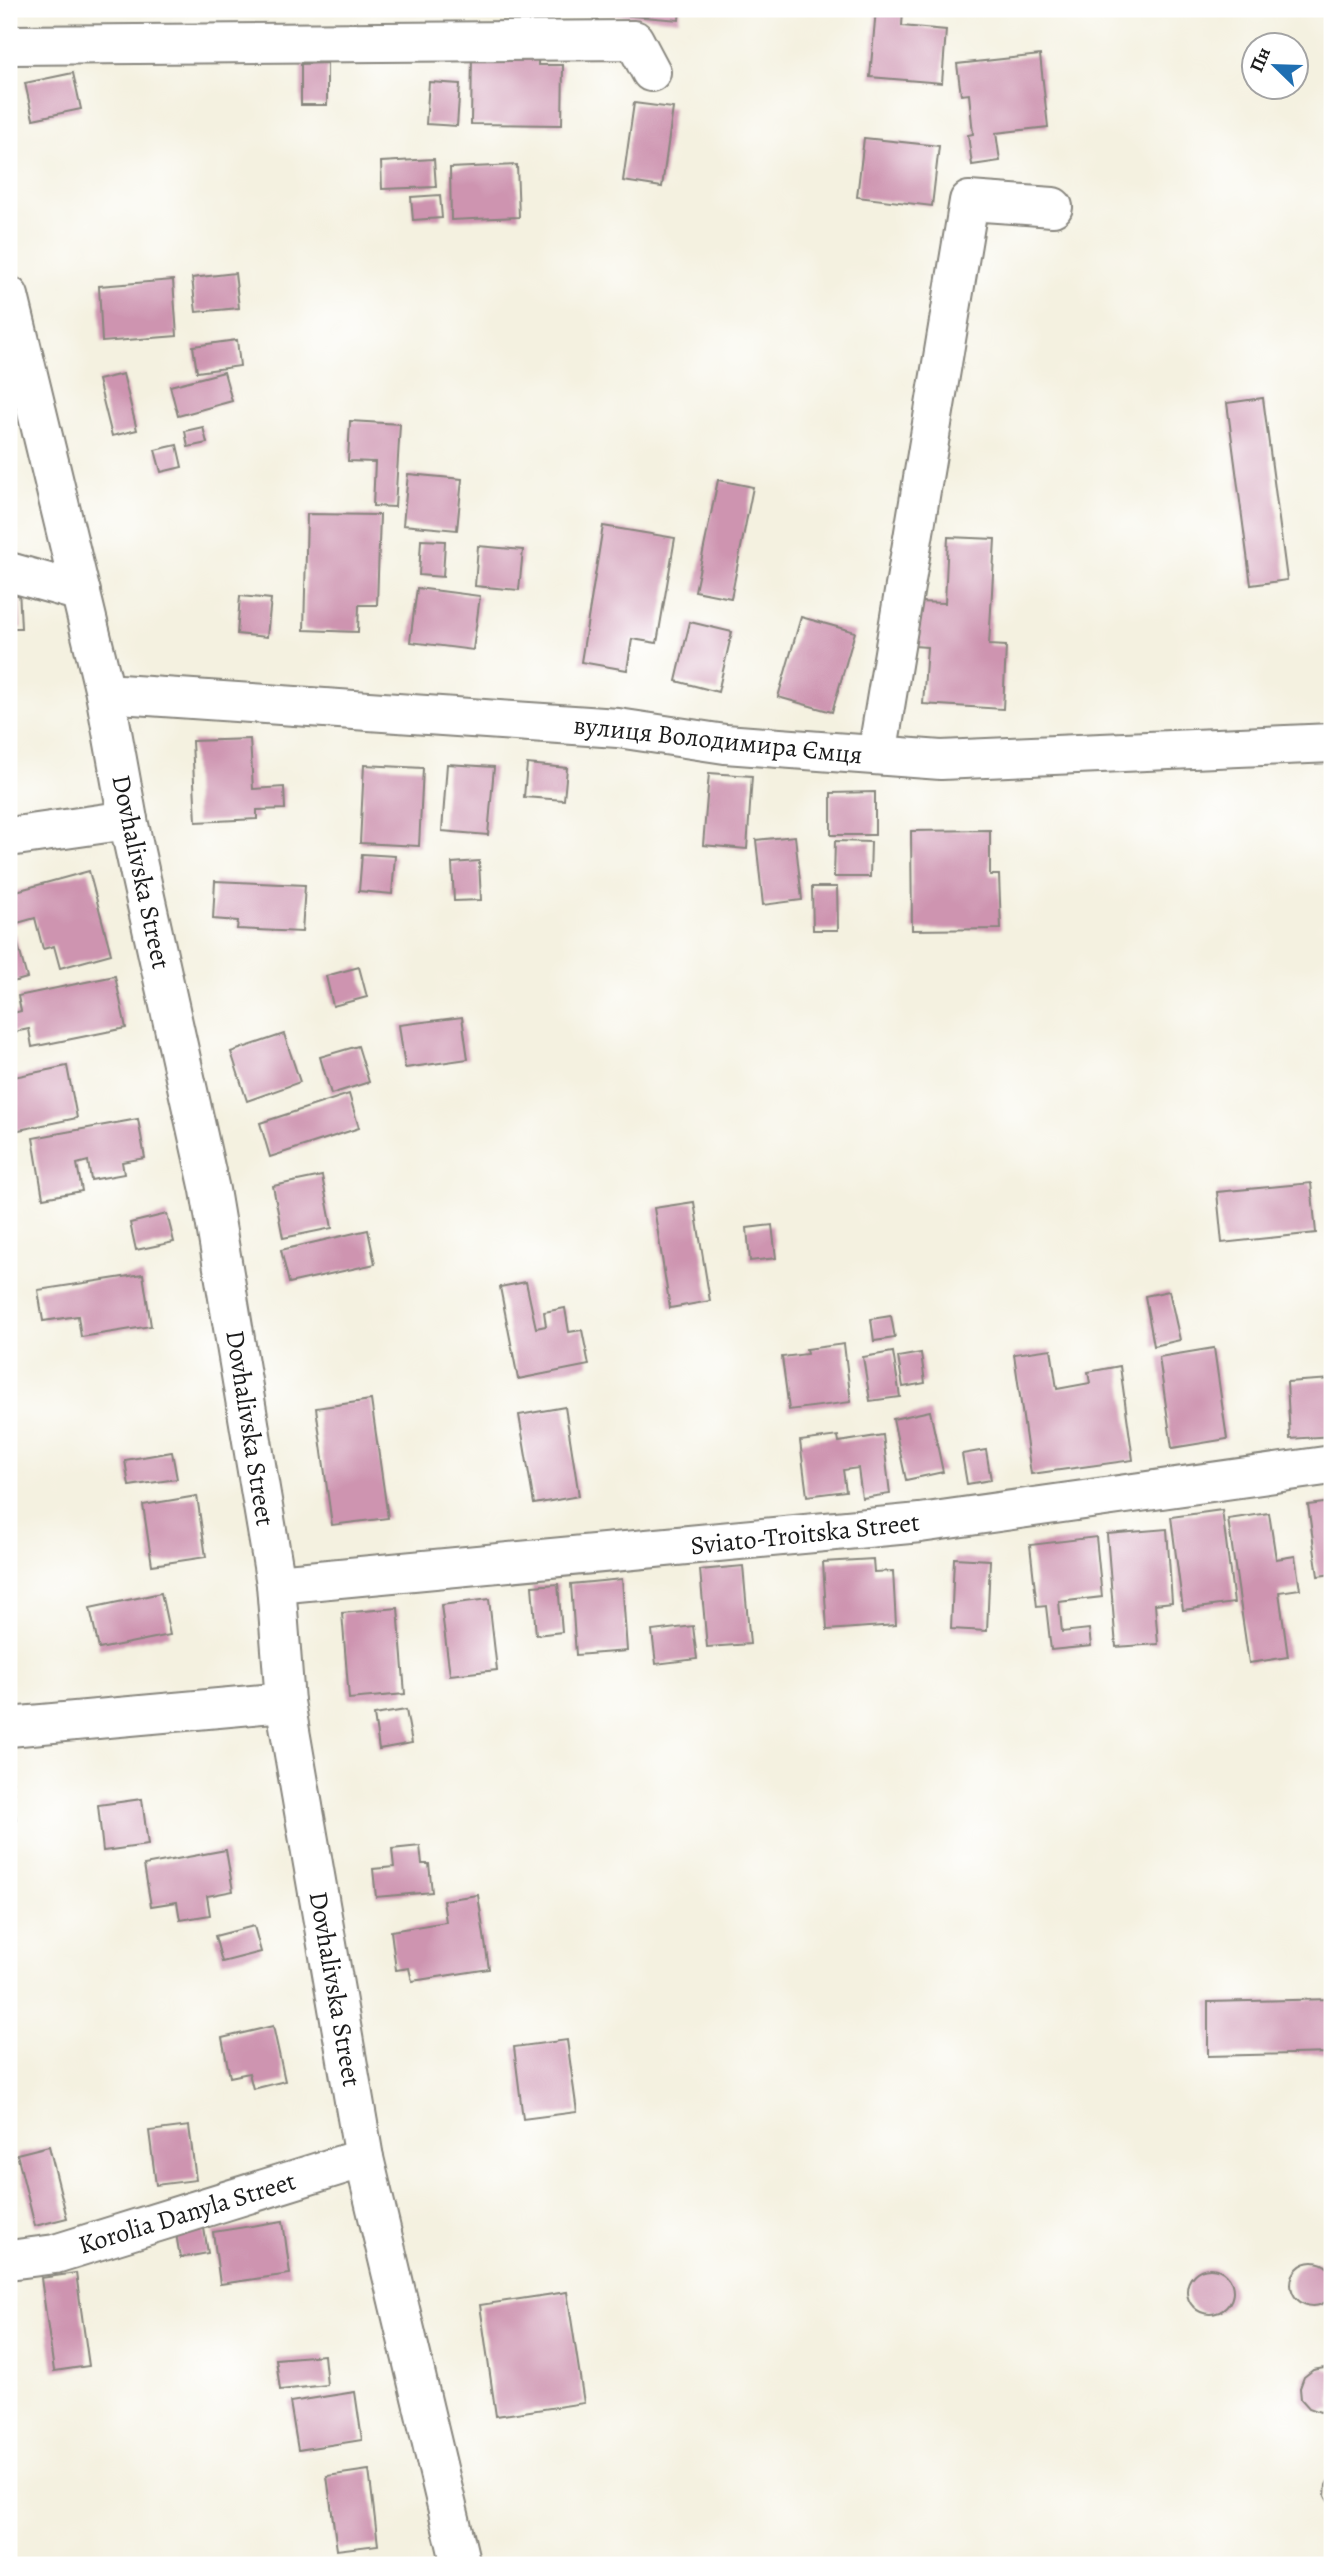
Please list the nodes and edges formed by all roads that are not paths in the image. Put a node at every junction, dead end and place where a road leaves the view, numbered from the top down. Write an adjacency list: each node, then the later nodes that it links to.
1 (9, 45): 2 (street)
2 (651, 72)
3 (1053, 208): 9 (street)
4 (9, 296): 6 (street, Dovhalivska Street)
5 (9, 572): 6 (street)
6 (81, 592): 7 (street, Dovhalivska Street)
7 (104, 693): 9 (street, вулиця Володимира Ємця); 10 (street, Dovhalivska Street)
8 (1332, 743): 9 (street, вулиця Володимира Ємця)
9 (877, 755)
10 (128, 820): 11 (street); 13 (street, Dovhalivska Street)
11 (9, 837)
12 (1332, 1465): 13 (street, Sviato-Troitska Street)
13 (276, 1584): 14 (street, Dovhalivska Street)
14 (285, 1702): 15 (street); 16 (street, Dovhalivska Street)
15 (9, 1727)
16 (364, 2158): 17 (street, Korolia Danyla Street); 18 (street, Dovhalivska Street)
17 (9, 2260)
18 (461, 2565)

